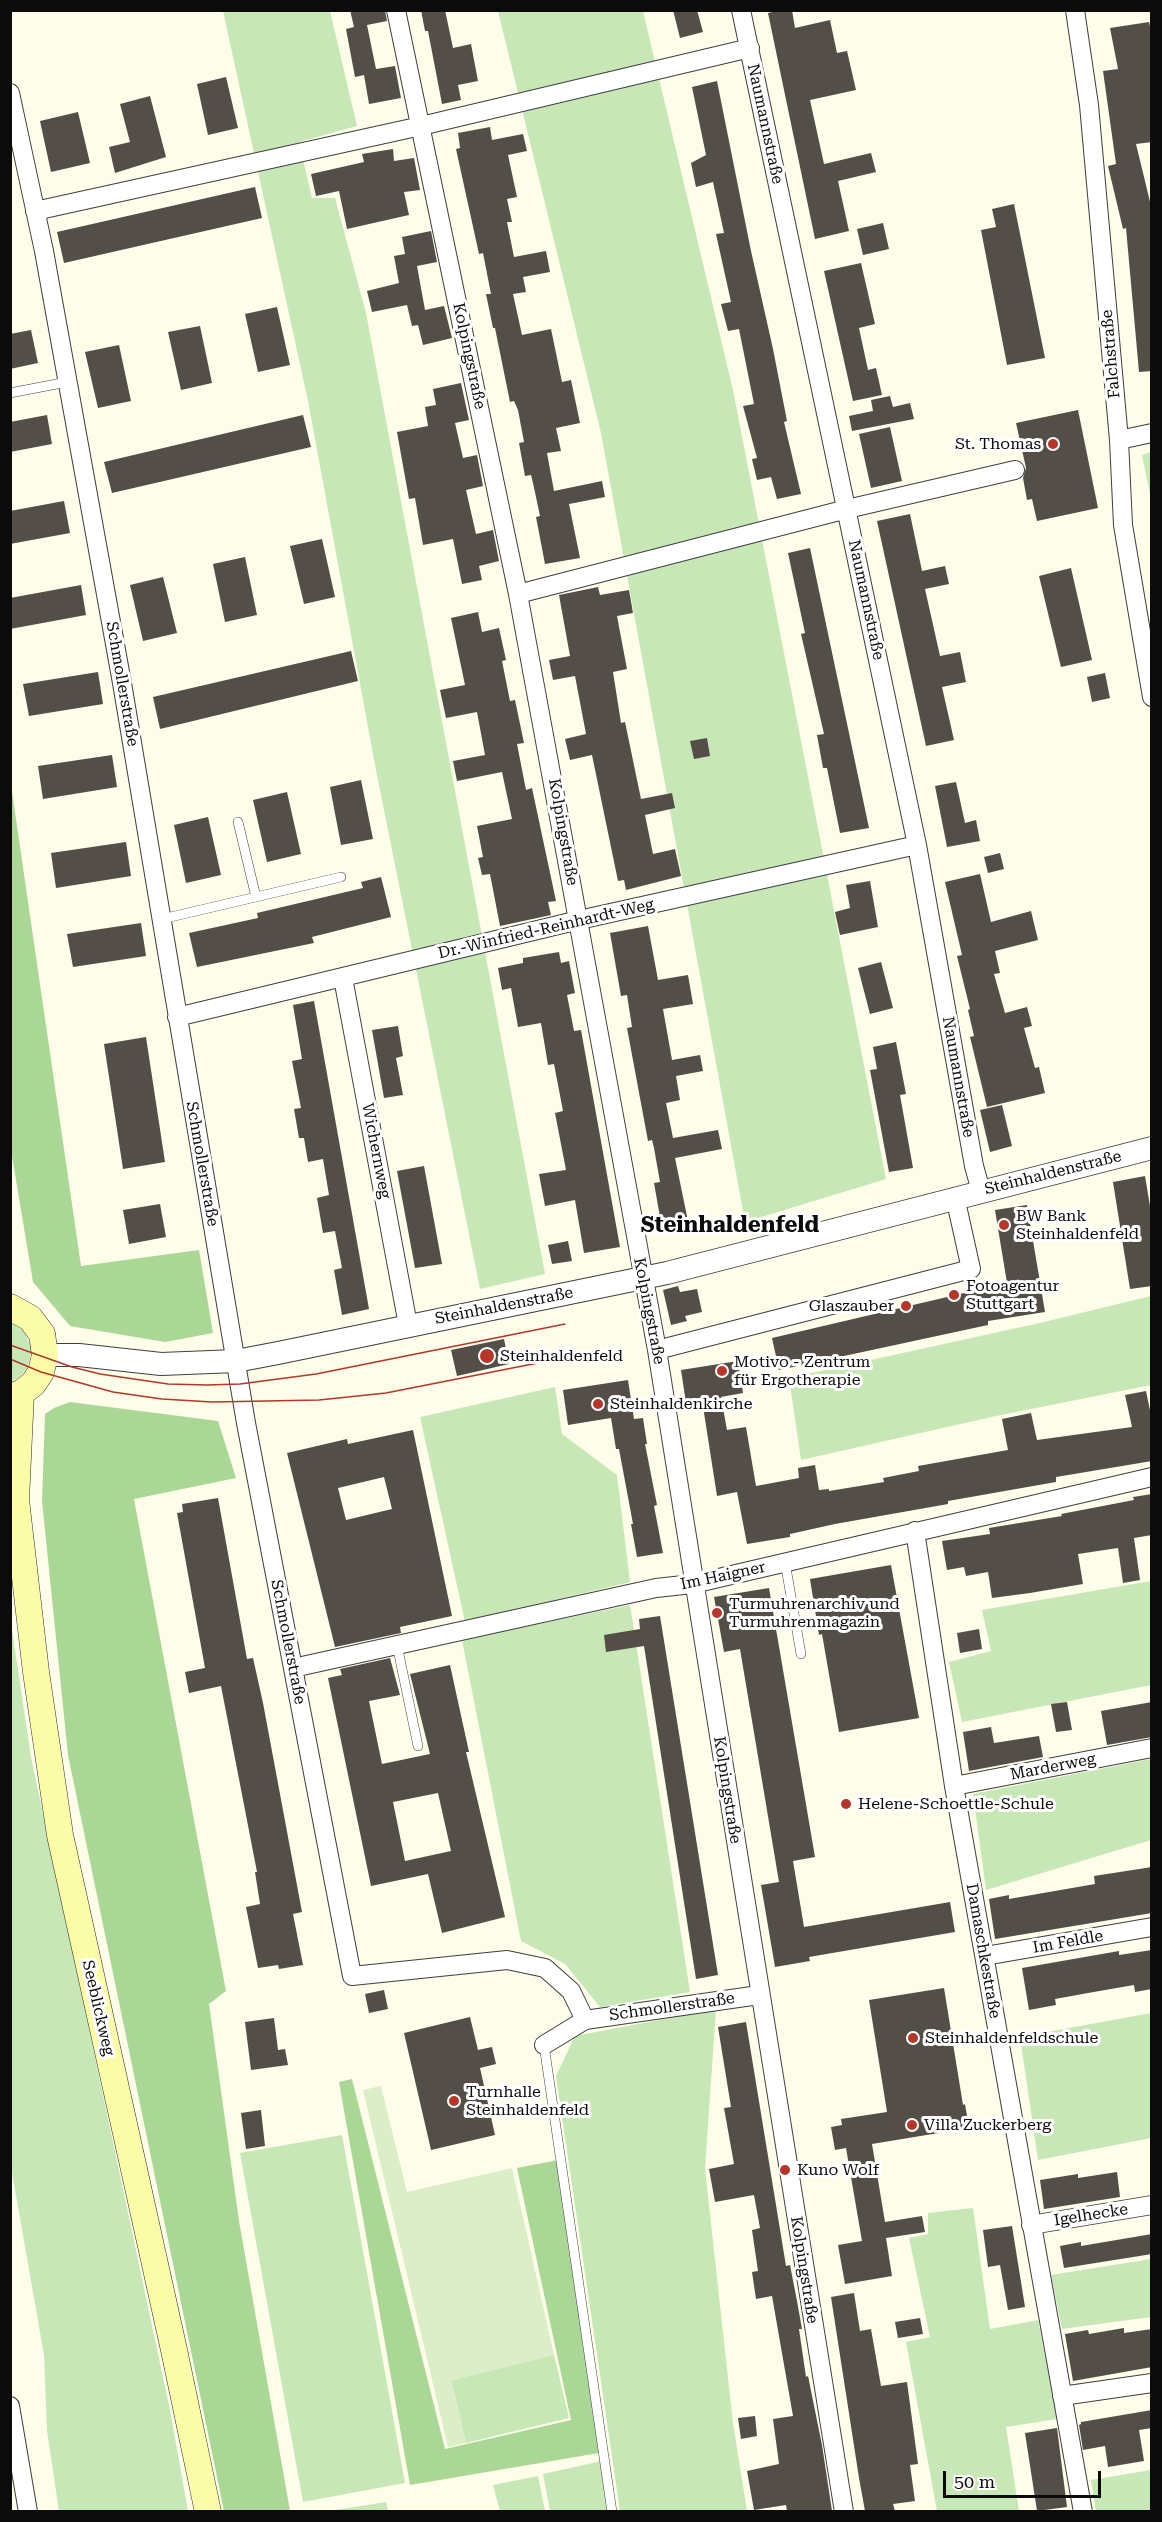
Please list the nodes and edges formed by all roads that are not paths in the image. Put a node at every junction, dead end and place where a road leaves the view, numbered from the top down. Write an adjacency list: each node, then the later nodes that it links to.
1 (396, 10): 6 (street, Kolpingstraße)
2 (741, 10): 4 (street, Naumannstraße)
3 (1075, 10): 11 (street, Falchstraße)
4 (750, 48): 6 (street); 13 (street, Naumannstraße)
5 (10, 93): 7 (street, Schmollerstraße)
6 (421, 126): 7 (street); 14 (street, Kolpingstraße)
7 (36, 211): 8 (street, Schmollerstraße)
8 (67, 382): 9 (lane); 20 (street, Schmollerstraße)
9 (10, 393)
10 (1152, 433): 11 (street)
11 (1119, 440): 15 (street, Falchstraße)
12 (1015, 470): 13 (street)
13 (847, 510): 14 (street); 17 (street, Naumannstraße)
14 (518, 594): 21 (street, Kolpingstraße)
15 (1152, 697)
16 (238, 822): 19 (lane)
17 (917, 845): 21 (street, Dr.-Winfried-Reinhardt-Weg); 25 (street, Naumannstraße)
18 (341, 877): 19 (lane)
19 (256, 897): 20 (lane)
20 (162, 919): 23 (street, Schmollerstraße)
21 (579, 920): 22 (street, Dr.-Winfried-Reinhardt-Weg); 27 (street, Kolpingstraße)
22 (343, 978): 23 (street, Dr.-Winfried-Reinhardt-Weg); 29 (street, Wichernweg)
23 (177, 1017): 32 (street, Schmollerstraße)
24 (1152, 1148): 25 (street, Steinhaldenstraße)
25 (981, 1191): 26 (street, Steinhaldenstraße)
26 (955, 1197): 27 (street, Steinhaldenstraße); 30 (street)
27 (643, 1278): 29 (street, Steinhaldenstraße); 30 (street, Kolpingstraße)
28 (11, 1305): 31 (main road)
29 (408, 1325): 32 (street, Steinhaldenstraße)
30 (657, 1350): 38 (street, Kolpingstraße)
31 (45, 1354): 32 (street, Steinhaldenstraße); 33 (main road)
32 (236, 1361): 41 (street, Schmollerstraße)
33 (16, 1395): 35 (main road, Seeblickweg)
34 (1152, 1477): 36 (street, Im Haigner)
35 (13, 1491): 56 (main road, Seeblickweg)
36 (915, 1531): 37 (street, Im Haigner); 44 (street, Damaschkestraße)
37 (785, 1562): 38 (street, Im Haigner); 40 (lane)
38 (693, 1584): 39 (street, Im Haigner); 47 (street, Kolpingstraße)
39 (397, 1645): 41 (street, Im Haigner); 42 (lane)
40 (801, 1654)
41 (293, 1668): 48 (street, Schmollerstraße)
42 (418, 1746)
43 (1152, 1748): 44 (street, Marderweg)
44 (954, 1786): 46 (street, Damaschkestraße)
45 (1152, 1927): 46 (street, Im Feldle)
46 (985, 1956): 51 (street, Damaschkestraße)
47 (759, 1995): 48 (street, Schmollerstraße); 58 (street, Kolpingstraße)
48 (585, 2020): 49 (street, Schmollerstraße)
49 (544, 2045): 57 (lane)
50 (1152, 2205): 51 (street, Igelhecke)
51 (1031, 2225): 53 (street, Damaschkestraße)
52 (1152, 2383): 53 (street)
53 (1062, 2396): 59 (street, Damaschkestraße)
54 (10, 2406): 55 (street)
55 (28, 2511)
56 (208, 2511)
57 (612, 2511)
58 (844, 2511)
59 (1083, 2511)

